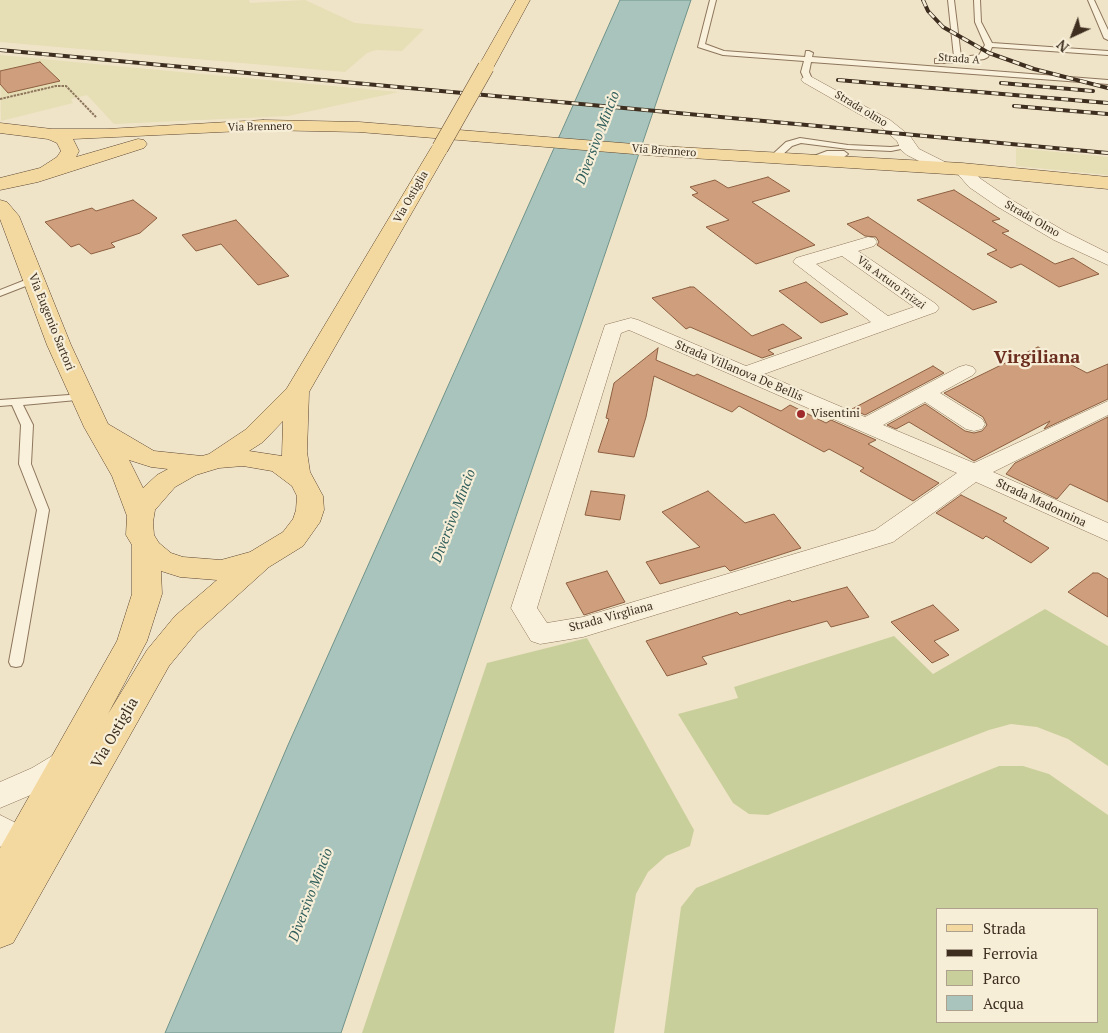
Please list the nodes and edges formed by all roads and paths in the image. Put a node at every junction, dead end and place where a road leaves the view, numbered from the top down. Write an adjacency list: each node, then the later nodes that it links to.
1 (523, 0): 40 (main road, Via Ostiglia, bridge)
2 (713, 0): 11 (lane, Strada A)
3 (951, 0): 13 (lane)
4 (977, 0): 9 (lane)
5 (1091, 0): 6 (lane)
6 (1096, 11): 7 (lane); 8 (lane)
7 (1108, 12)
8 (1108, 38)
9 (989, 45): 10 (lane); 13 (lane)
10 (1108, 53)
11 (808, 59): 12 (lane); 15 (lane); 16 (lane, Strada A)
12 (938, 61): 13 (lane); 14 (lane)
13 (958, 61)
14 (1108, 74)
15 (808, 79): 22 (street, Strada olmo)
16 (1108, 82)
17 (0, 99): 21 (path)
18 (0, 128): 20 (main road, Via Brennero)
19 (220, 128): 21 (main road, Via Brennero); 23 (main road, Via Brennero); 27 (main road, Via Brennero)
20 (52, 134): 21 (main road, Via Brennero); 27 (main road, Via Eugenio Sartori)
21 (107, 134)
22 (907, 147): 23 (lane); 24 (lane); 25 (street, Strada olmo); 26 (street, Strada olmo)
23 (770, 157): 24 (main road, Via Brennero)
24 (810, 159): 25 (main road, Via Brennero)
25 (920, 166): 26 (main road, Via Brennero)
26 (953, 168): 29 (main road, Via Brennero); 33 (street, Strada Olmo)
27 (47, 172): 28 (main road, Via Brennero); 30 (main road, Via Eugenio Sartori)
28 (0, 184)
29 (1108, 184)
30 (4, 211): 34 (main road, Via Eugenio Sartori)
31 (868, 242): 32 (street, Via Arturo Frizzi)
32 (844, 249): 36 (street, Via Arturo Frizzi); 36 (street, Via Arturo Frizzi)
33 (1108, 260)
34 (33, 280): 35 (lane); 42 (main road, Via Eugenio Sartori)
35 (0, 293)
36 (886, 324): 39 (street, Via Arturo Frizzi)
37 (612, 329): 39 (street, Strada Villanova De Bellis); 50 (street, Strada Virgliana)
38 (966, 371): 41 (street)
39 (746, 373): 47 (street, Strada Villanova De Bellis)
40 (297, 392): 49 (main road, Via Ostiglia); 51 (main road, Via Ostiglia)
41 (925, 393): 46 (street); 47 (street)
42 (83, 397): 43 (lane); 48 (main road, Via Eugenio Sartori)
43 (16, 402): 44 (lane); 56 (lane)
44 (0, 403)
45 (1108, 407): 50 (street)
46 (974, 424)
47 (866, 425): 50 (street, Strada Villanova De Bellis)
48 (97, 427): 49 (main road); 52 (main road, Via Eugenio Sartori)
49 (211, 462): 51 (main road); 52 (main road)
50 (974, 472): 53 (street, Strada Madonnina)
51 (296, 474): 55 (main road)
52 (140, 515): 54 (main road)
53 (1108, 533)
54 (146, 546): 55 (main road); 57 (main road)
55 (259, 560): 63 (main road, Via Ostiglia)
56 (16, 662)
57 (67, 761): 58 (street); 59 (main road)
58 (3, 794): 59 (street)
59 (49, 794): 60 (main road); 62 (main road)
60 (9, 839): 61 (main road)
61 (0, 883)
62 (0, 911)
63 (0, 930)

